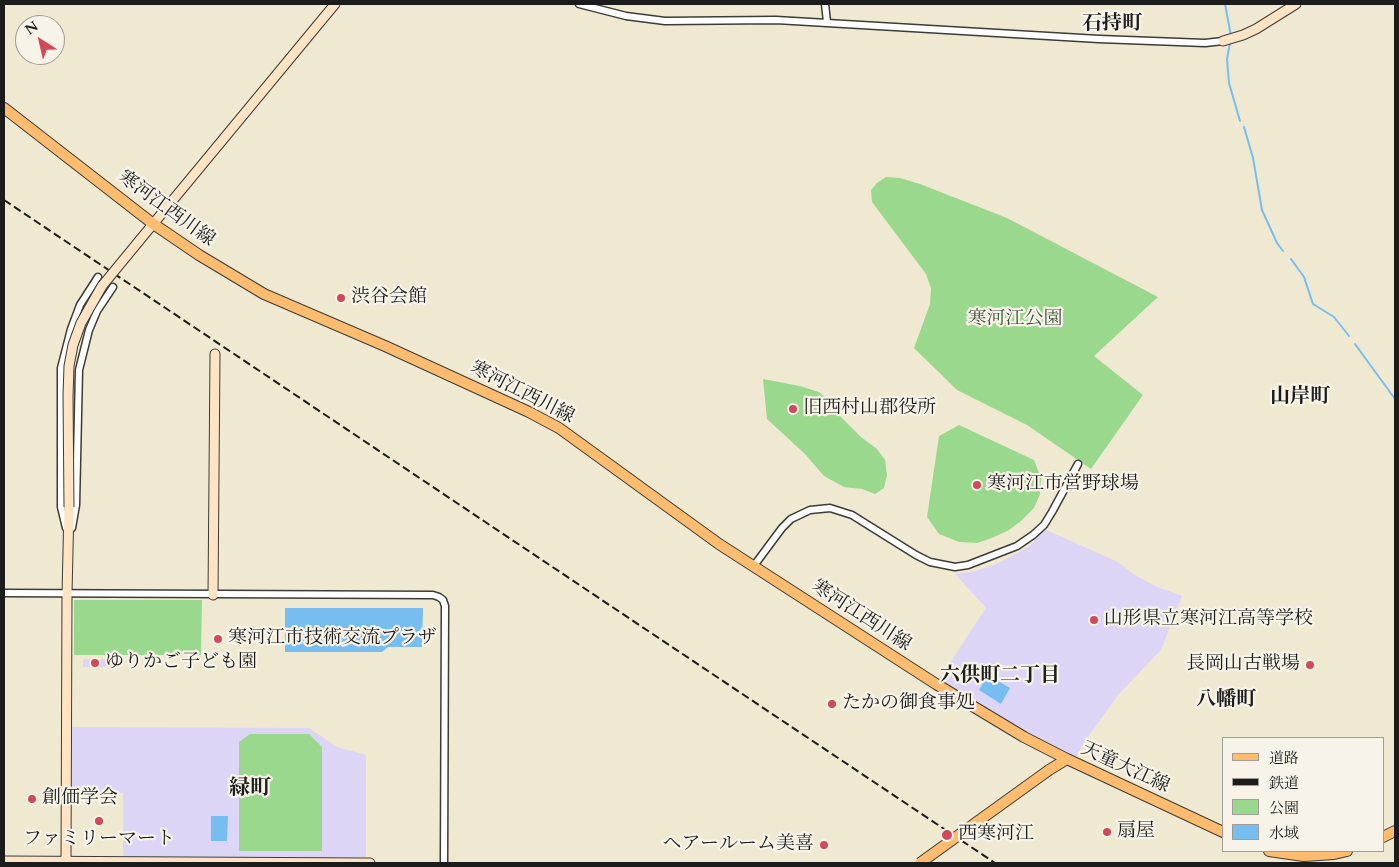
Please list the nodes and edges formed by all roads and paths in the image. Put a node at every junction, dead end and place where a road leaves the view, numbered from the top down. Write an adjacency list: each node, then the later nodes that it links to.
1 (335, 4): 8 (street)
2 (579, 4): 5 (street)
3 (825, 4): 5 (street)
4 (1296, 4): 6 (street)
5 (827, 22): 6 (street)
6 (1229, 39)
7 (4, 108): 8 (main road, 寒河江西川線)
8 (152, 223): 13 (street, bridge); 14 (main road, 寒河江西川線)
9 (98, 277): 13 (street)
10 (113, 287): 13 (street)
11 (215, 354): 17 (street)
12 (1078, 464): 14 (street)
13 (69, 542): 16 (street)
14 (753, 567): 18 (main road, 寒河江西川線)
15 (4, 593): 16 (street)
16 (67, 594): 17 (street); 23 (street)
17 (213, 595): 25 (street)
18 (1067, 759): 19 (main road, 天童大江線); 26 (main road, 天童大江線, bridge)
19 (1222, 832)
20 (1276, 852): 21 (main road)
21 (1343, 852)
22 (4, 861): 23 (street)
23 (66, 862): 24 (street)
24 (370, 863)
25 (444, 863)
26 (920, 863)

